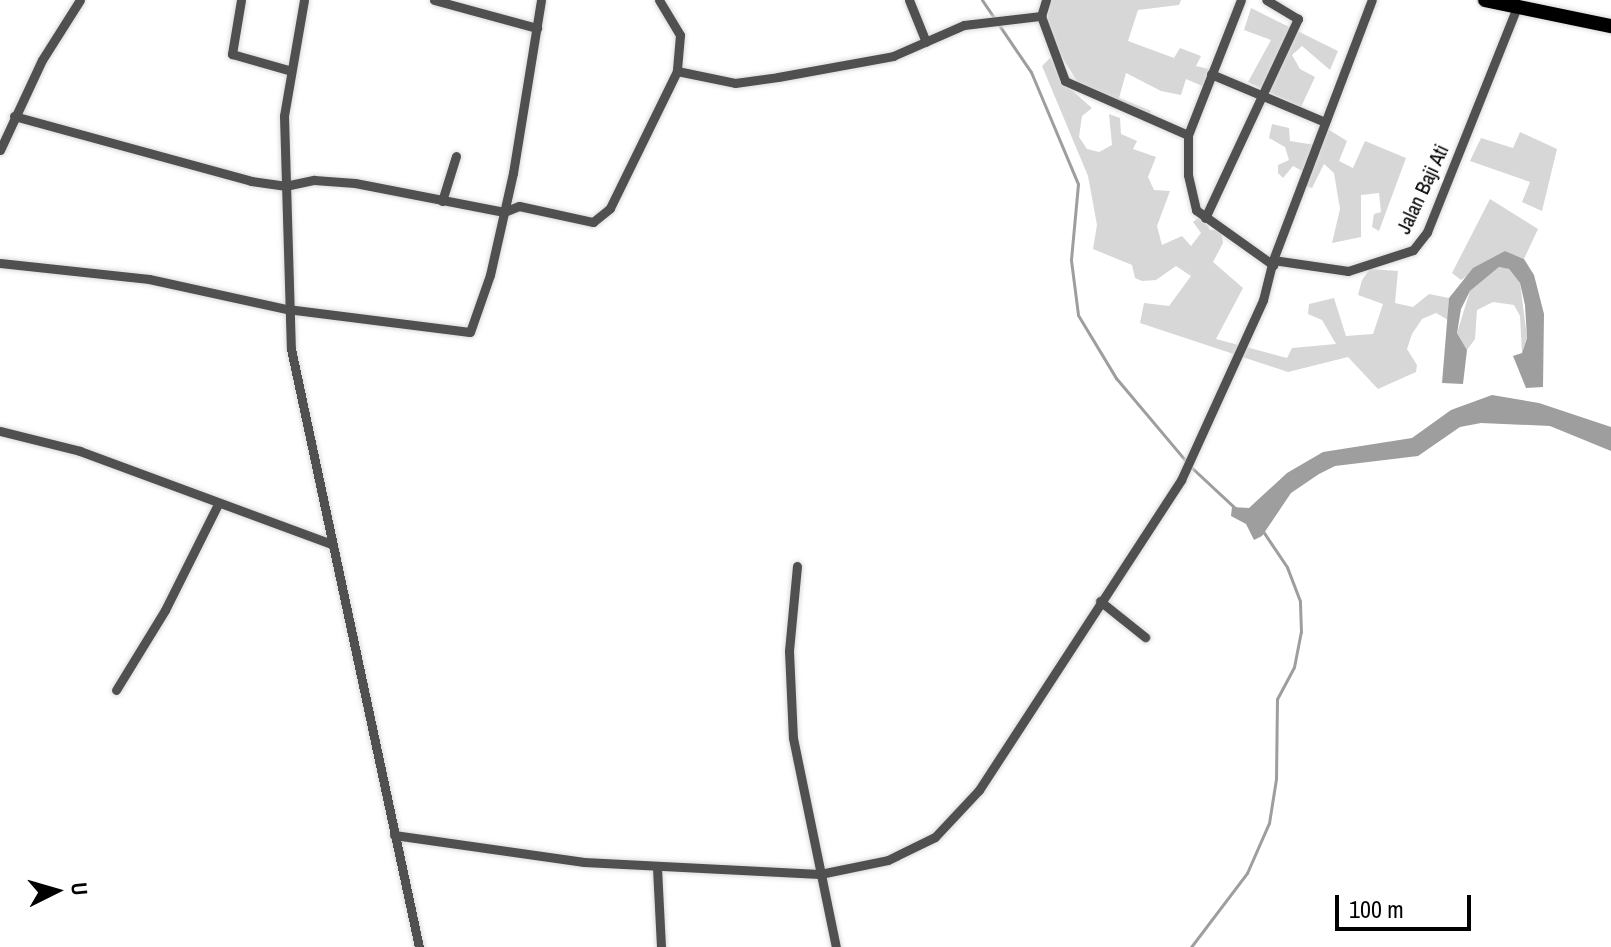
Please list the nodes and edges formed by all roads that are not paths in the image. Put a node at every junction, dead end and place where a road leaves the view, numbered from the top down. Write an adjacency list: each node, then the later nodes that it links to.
1 (80, 0): 22 (street)
2 (241, 0): 18 (street)
3 (304, 0): 18 (street)
4 (434, 0): 16 (street)
5 (541, 0): 16 (street)
6 (659, 0): 19 (street)
7 (909, 0): 17 (street)
8 (1046, 0): 14 (street)
9 (1241, 0): 20 (street)
10 (1266, 0): 21 (street)
11 (1372, 0): 23 (street)
12 (1492, 1): 13 (main road)
13 (1517, 7): 15 (main road); 31 (street, Jalan Baji Ati)
14 (1041, 16): 17 (street); 24 (street)
15 (1611, 26)
16 (537, 28): 29 (street)
17 (926, 42): 19 (street)
18 (288, 70): 27 (street)
19 (677, 71): 29 (street)
20 (1211, 74): 21 (street); 24 (street)
21 (1265, 94): 23 (street); 30 (street)
22 (14, 116): 25 (street); 27 (street)
23 (1325, 122): 31 (street)
24 (1188, 135): 30 (street)
25 (0, 150)
26 (456, 156): 28 (street)
27 (285, 186): 28 (street); 33 (street)
28 (442, 201): 29 (street)
29 (504, 212): 33 (street)
30 (1205, 218): 31 (street)
31 (1273, 262): 38 (street)
32 (0, 263): 33 (street)
33 (287, 309): 36 (street)
34 (0, 431): 35 (street)
35 (218, 504): 36 (street); 40 (street)
36 (331, 544): 41 (street)
37 (797, 566): 43 (street)
38 (1100, 601): 39 (street); 43 (street)
39 (1145, 637)
40 (116, 690)
41 (394, 835): 42 (street); 44 (street)
42 (657, 868): 43 (street); 45 (street)
43 (820, 874): 46 (street)
44 (419, 947)
45 (661, 947)
46 (836, 947)

